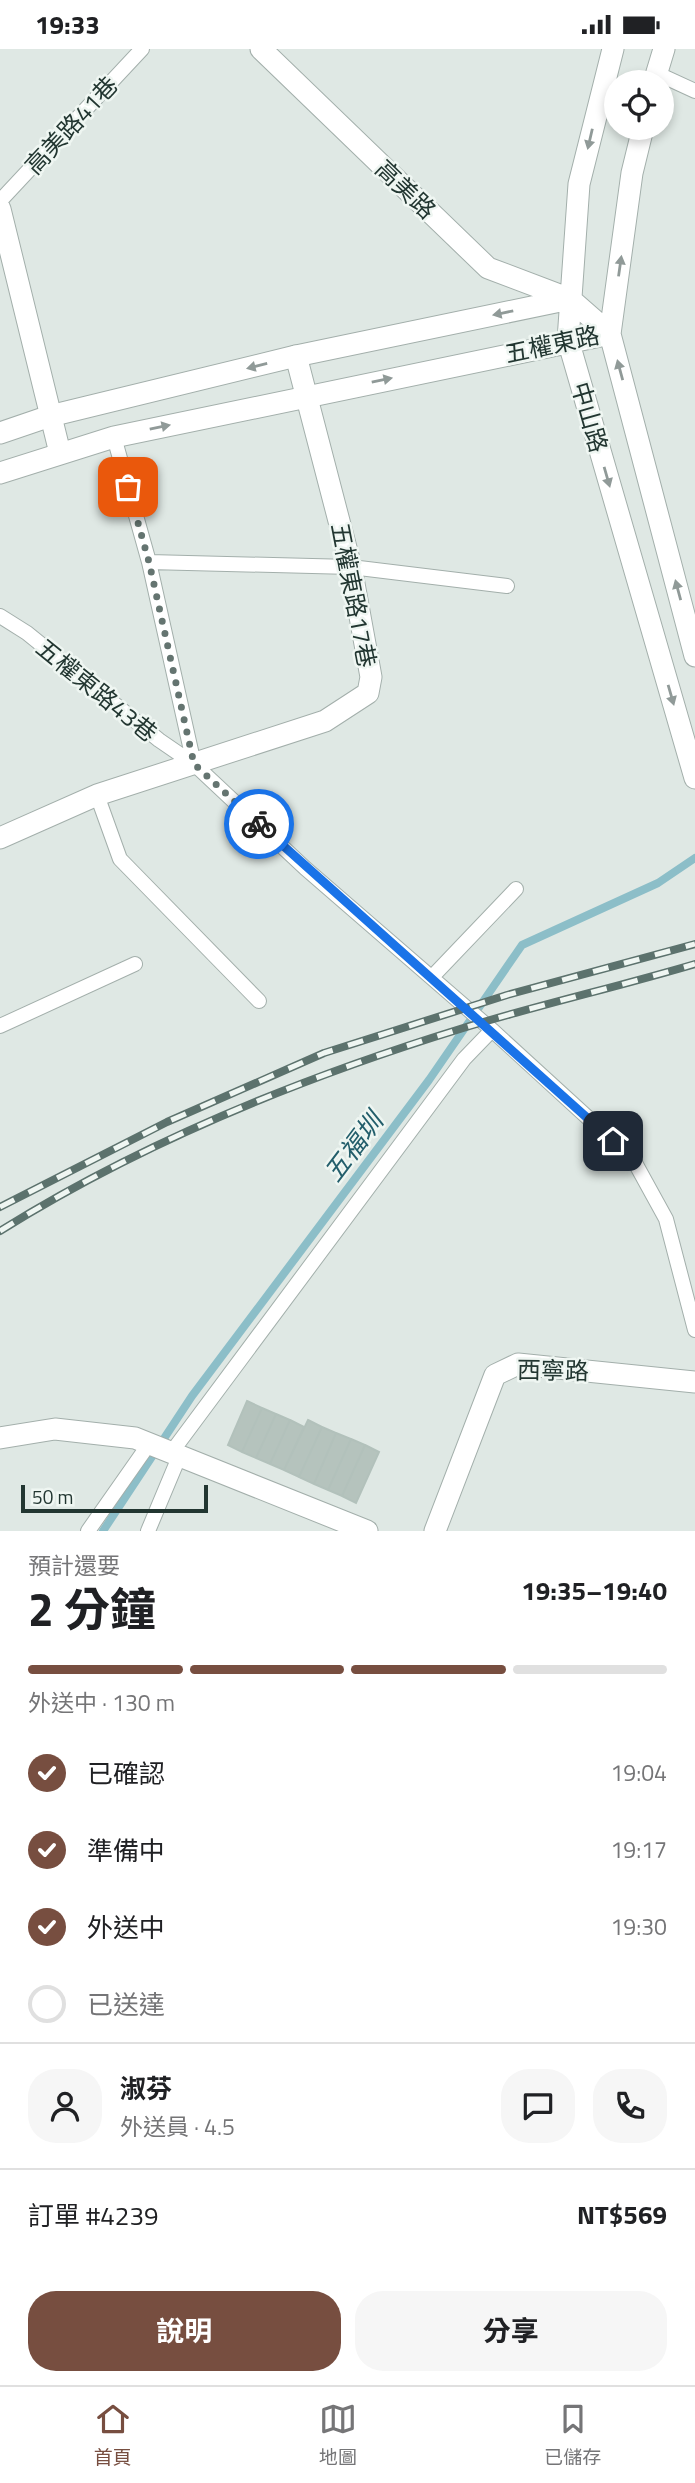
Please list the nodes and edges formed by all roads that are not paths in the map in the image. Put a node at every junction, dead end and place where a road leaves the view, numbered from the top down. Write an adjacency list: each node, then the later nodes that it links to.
1 (142, 49): 9 (lane, 高美路41巷)
2 (261, 49): 11 (street, 高美路)
3 (613, 49): 11 (street, 中山路, one-way to 11)
4 (664, 49): 5 (street)
5 (657, 70)
6 (674, 84): 7 (lane)
7 (695, 90)
8 (640, 140): 12 (street, 中山路, one-way to 8)
9 (0, 201)
10 (0, 209): 16 (street)
11 (570, 299): 12 (street, 五權東路); 13 (street, 中山路); 14 (street, 五權東路, one-way to 14)
12 (611, 334): 13 (street, 五權東路); 25 (street, 中山路, one-way to 12)
13 (568, 340): 15 (street, 五權東路, one-way to 13); 27 (street, 中山路, one-way to 27)
14 (296, 356): 15 (street, 五權東路17巷); 16 (street, 五權東路, one-way to 16)
15 (307, 395): 18 (street, 五權東路, one-way to 15); 22 (street, 五權東路17巷)
16 (50, 416): 17 (street, 五權東路); 19 (street)
17 (0, 433)
18 (114, 437): 19 (street, 五權東路); 21 (lane)
19 (60, 453): 20 (street, 五權東路)
20 (0, 473)
21 (149, 562): 22 (lane); 26 (lane)
22 (351, 567): 23 (lane); 26 (street, 五權東路17巷)
23 (507, 586)
24 (0, 616): 26 (lane, 五權東路43巷)
25 (695, 656)
26 (194, 764): 28 (street, 五權東路17巷); 32 (lane, 五權東路43巷)
27 (695, 778)
28 (97, 795): 29 (street, 五權東路17巷); 33 (lane)
29 (0, 838)
30 (516, 889): 32 (lane)
31 (135, 964): 34 (lane)
32 (432, 977): 35 (lane, 五權東路43巷)
33 (259, 1001)
34 (0, 1026)
35 (492, 1030): 36 (lane, 五權東路43巷); 40 (lane)
36 (695, 1330)
37 (695, 1382): 44 (street, 西寧路)
38 (0, 1438): 39 (street)
39 (149, 1444): 40 (street); 41 (lane)
40 (175, 1455): 42 (lane); 43 (street)
41 (88, 1531)
42 (148, 1531)
43 (367, 1531)
44 (435, 1531)

